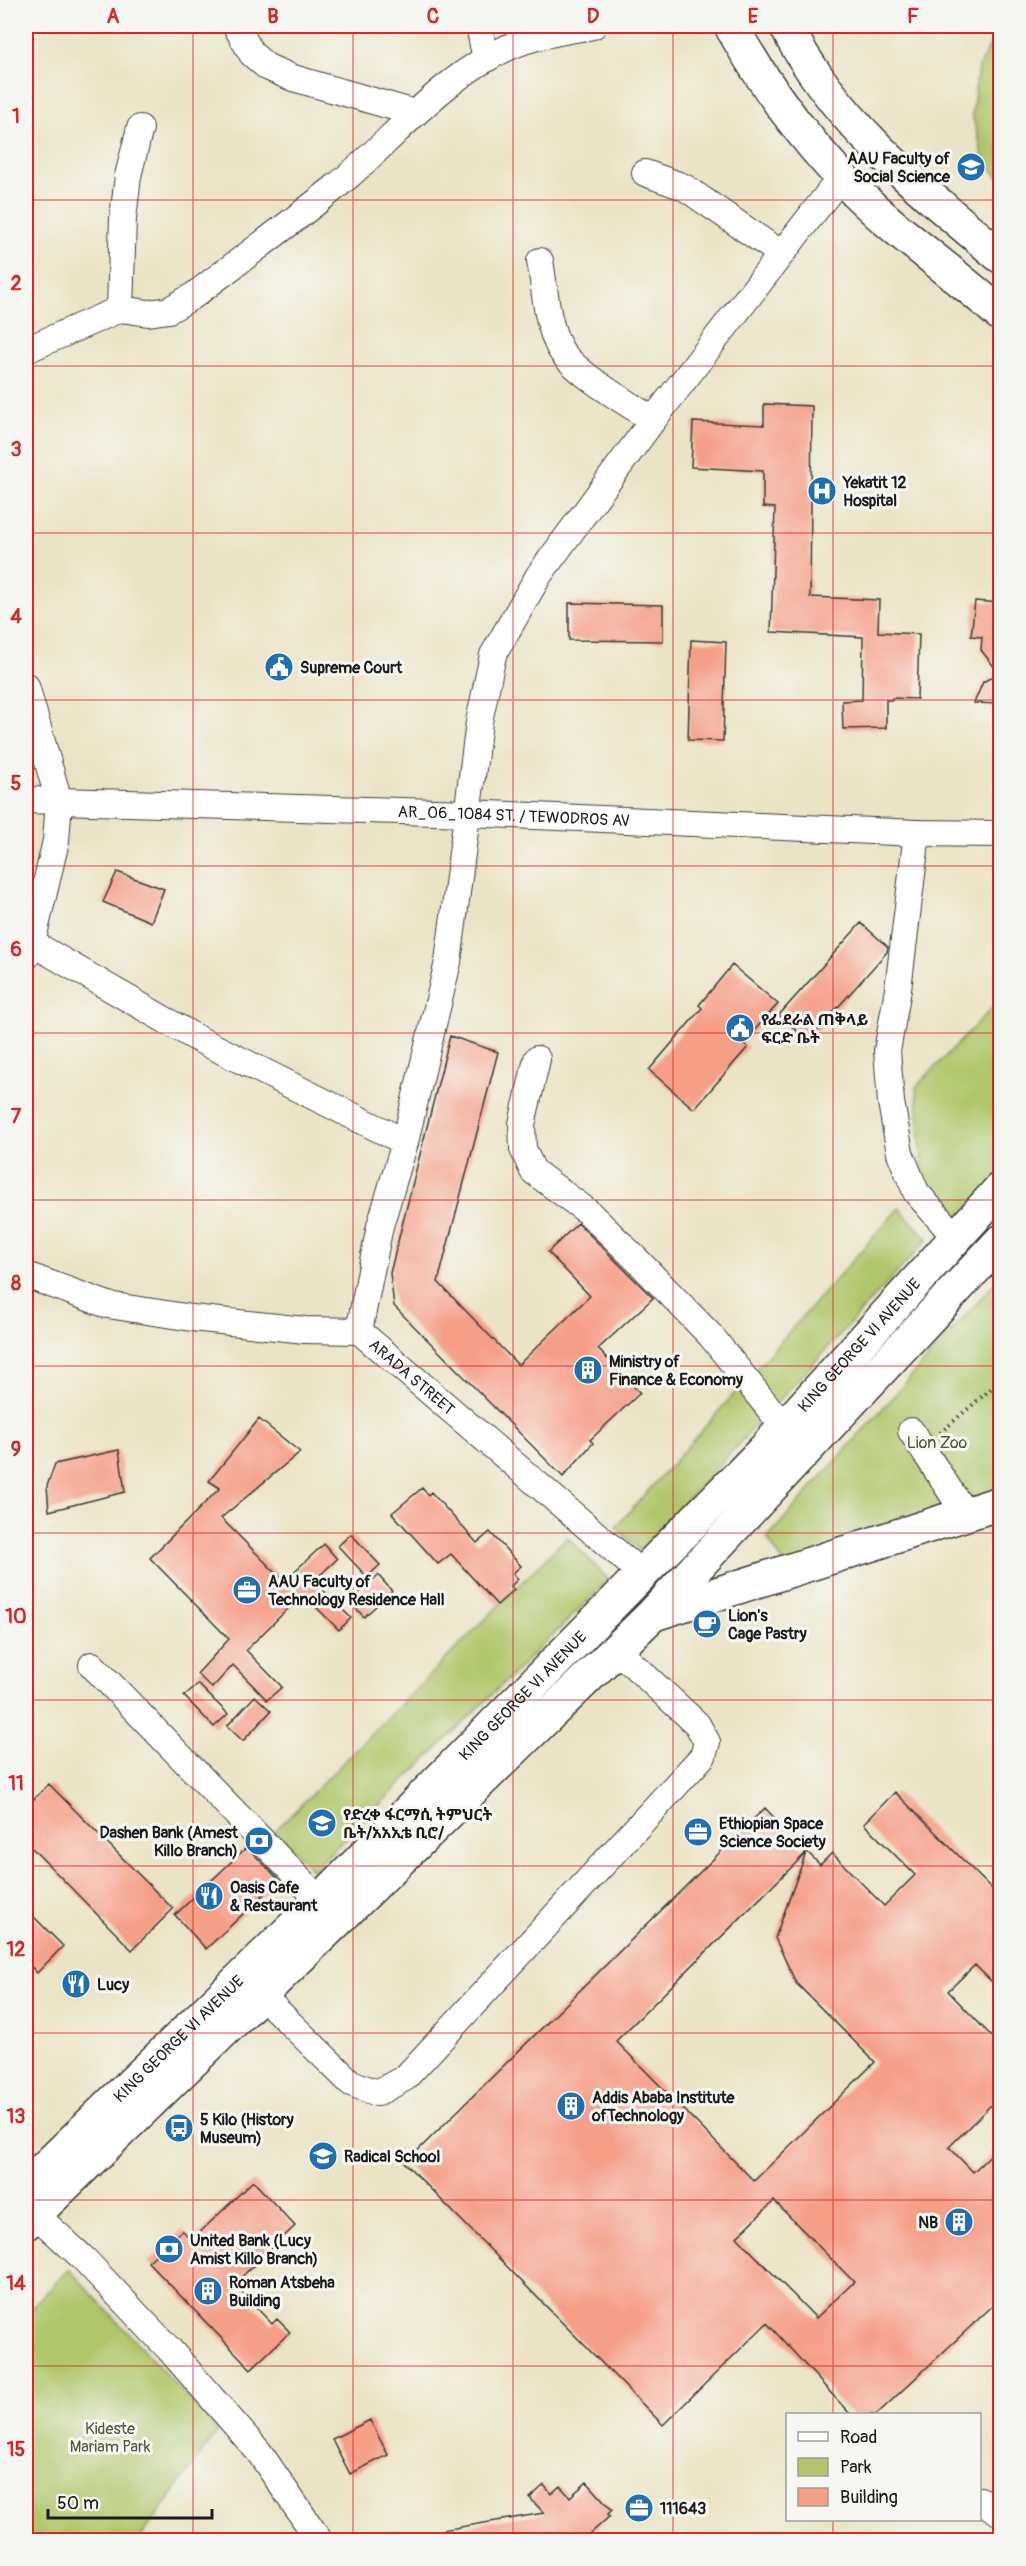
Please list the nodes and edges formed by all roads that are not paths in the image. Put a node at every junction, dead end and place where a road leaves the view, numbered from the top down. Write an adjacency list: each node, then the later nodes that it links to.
1 (236, 26): 7 (street)
2 (479, 26): 6 (street)
3 (593, 26): 6 (street)
4 (731, 26): 10 (main road)
5 (786, 26): 12 (main road)
6 (486, 59): 7 (street)
7 (415, 113): 14 (street)
8 (140, 128): 14 (street)
9 (645, 173): 11 (street)
10 (841, 177): 11 (street); 15 (main road)
11 (780, 253): 17 (street)
12 (1000, 256)
13 (540, 261): 17 (street)
14 (120, 309): 16 (street)
15 (1000, 314)
16 (26, 350)
17 (653, 420): 21 (street)
18 (26, 686): 20 (street)
19 (26, 800): 20 (street, AR_06_1084 ST. / TEWODROS AV)
20 (59, 801): 21 (street, AR_06_1084 ST. / TEWODROS AV); 24 (street)
21 (469, 813): 22 (street, AR_06_1084 ST. / TEWODROS AV); 26 (street)
22 (917, 833): 23 (street, AR_06_1084 ST. / TEWODROS AV); 28 (street)
23 (1000, 834)
24 (29, 950): 26 (street)
25 (537, 1059): 34 (street)
26 (405, 1142): 33 (street)
27 (1000, 1189): 28 (main road, KING GEORGE VI AVENUE)
28 (955, 1237): 31 (main road, KING GEORGE VI AVENUE)
29 (1000, 1242): 32 (main road, KING GEORGE VI AVENUE)
30 (26, 1275): 33 (street, ARADA STREET)
31 (896, 1304): 32 (main road); 34 (main road, KING GEORGE VI AVENUE)
32 (924, 1322): 36 (main road, KING GEORGE VI AVENUE)
33 (358, 1331): 39 (street, ARADA STREET)
34 (784, 1427): 36 (street); 39 (main road, KING GEORGE VI AVENUE)
35 (917, 1440): 37 (street)
36 (807, 1450): 41 (main road, KING GEORGE VI AVENUE)
37 (958, 1503)
38 (1000, 1503): 41 (main road)
39 (641, 1573): 40 (main road, KING GEORGE VI AVENUE)
40 (607, 1607): 41 (main road); 44 (main road, KING GEORGE VI AVENUE)
41 (652, 1615): 42 (main road, KING GEORGE VI AVENUE)
42 (617, 1650): 44 (main road, KING GEORGE VI AVENUE); 45 (street)
43 (92, 1665): 44 (street)
44 (330, 1911): 45 (main road, KING GEORGE VI AVENUE)
45 (252, 1985): 46 (main road, KING GEORGE VI AVENUE)
46 (28, 2208): 49 (street)
47 (981, 2501): 48 (street)
48 (1000, 2512)
49 (319, 2541)

